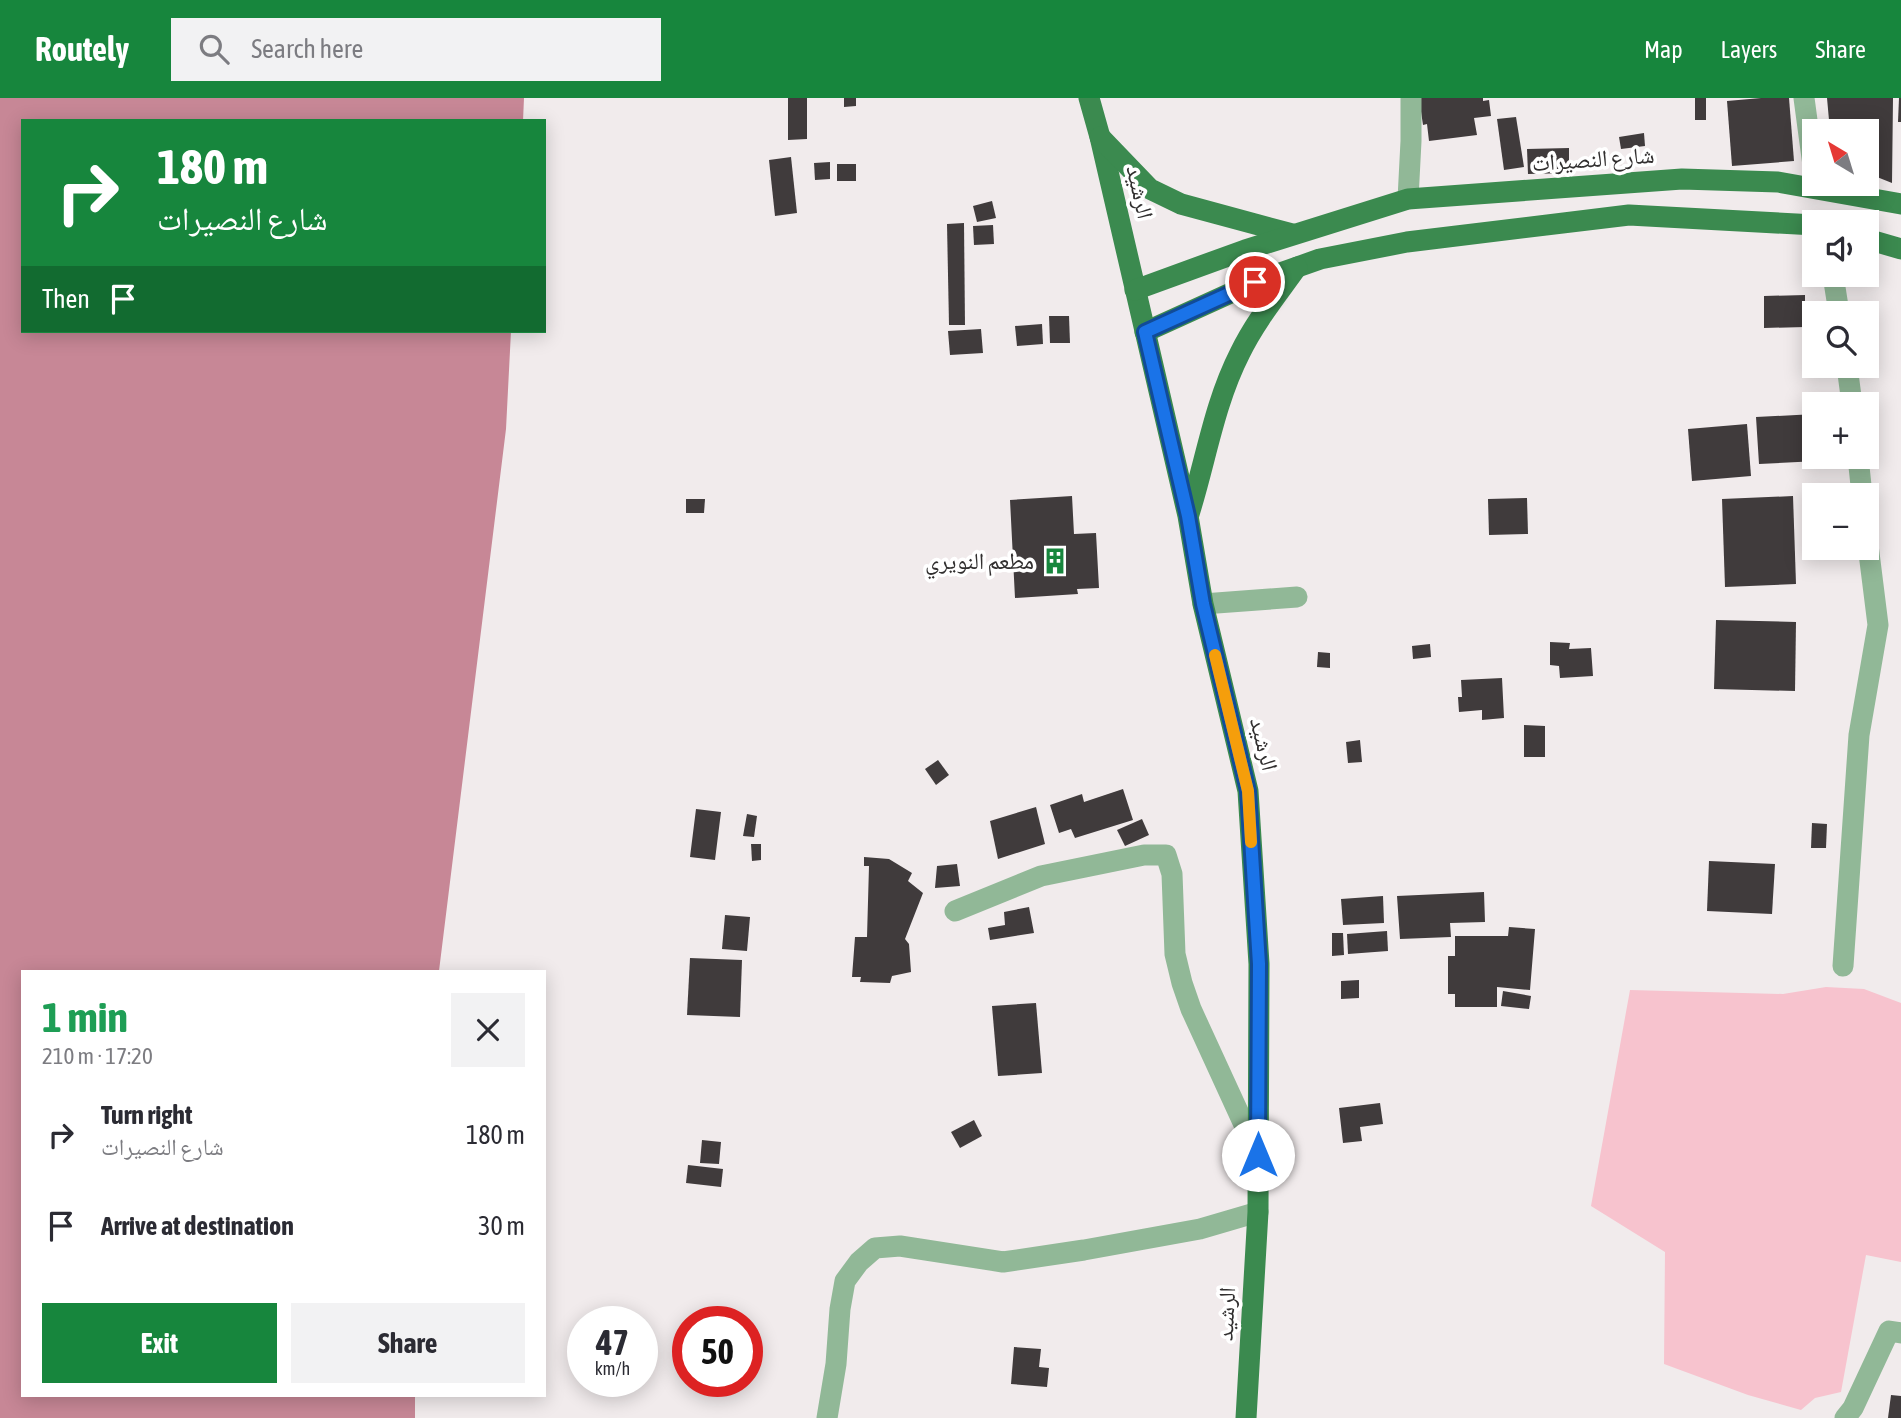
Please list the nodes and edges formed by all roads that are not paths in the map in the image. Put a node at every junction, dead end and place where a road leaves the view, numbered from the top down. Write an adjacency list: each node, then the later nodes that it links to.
1 (1089, 98): 5 (main road, الرشيد)
2 (1411, 98): 8 (street)
3 (1804, 98): 4 (street)
4 (1807, 119)
5 (1100, 137): 11 (main road); 15 (main road, الرشيد)
6 (1802, 183): 8 (main road, شارع النصيرات)
7 (1867, 196): 9 (main road, شارع النصيرات)
8 (1408, 199): 11 (main road, شارع النصيرات)
9 (1901, 204)
10 (1802, 224): 14 (main road)
11 (1292, 234): 15 (main road, شارع النصيرات)
12 (1879, 243): 13 (main road)
13 (1901, 249)
14 (1297, 267): 16 (main road); 17 (main road)
15 (1135, 290): 16 (main road, الرشيد)
16 (1145, 332): 17 (main road, الرشيد)
17 (1188, 516): 20 (main road, الرشيد)
18 (1870, 560): 22 (street)
19 (1297, 597): 20 (street)
20 (1203, 604): 23 (main road, الرشيد)
21 (955, 911): 23 (street)
22 (1843, 966)
23 (1258, 1155): 24 (main road, الرشيد)
24 (1258, 1212): 26 (street); 27 (main road, الرشيد)
25 (1901, 1333): 28 (street)
26 (827, 1418)
27 (1246, 1418)
28 (1845, 1418)

